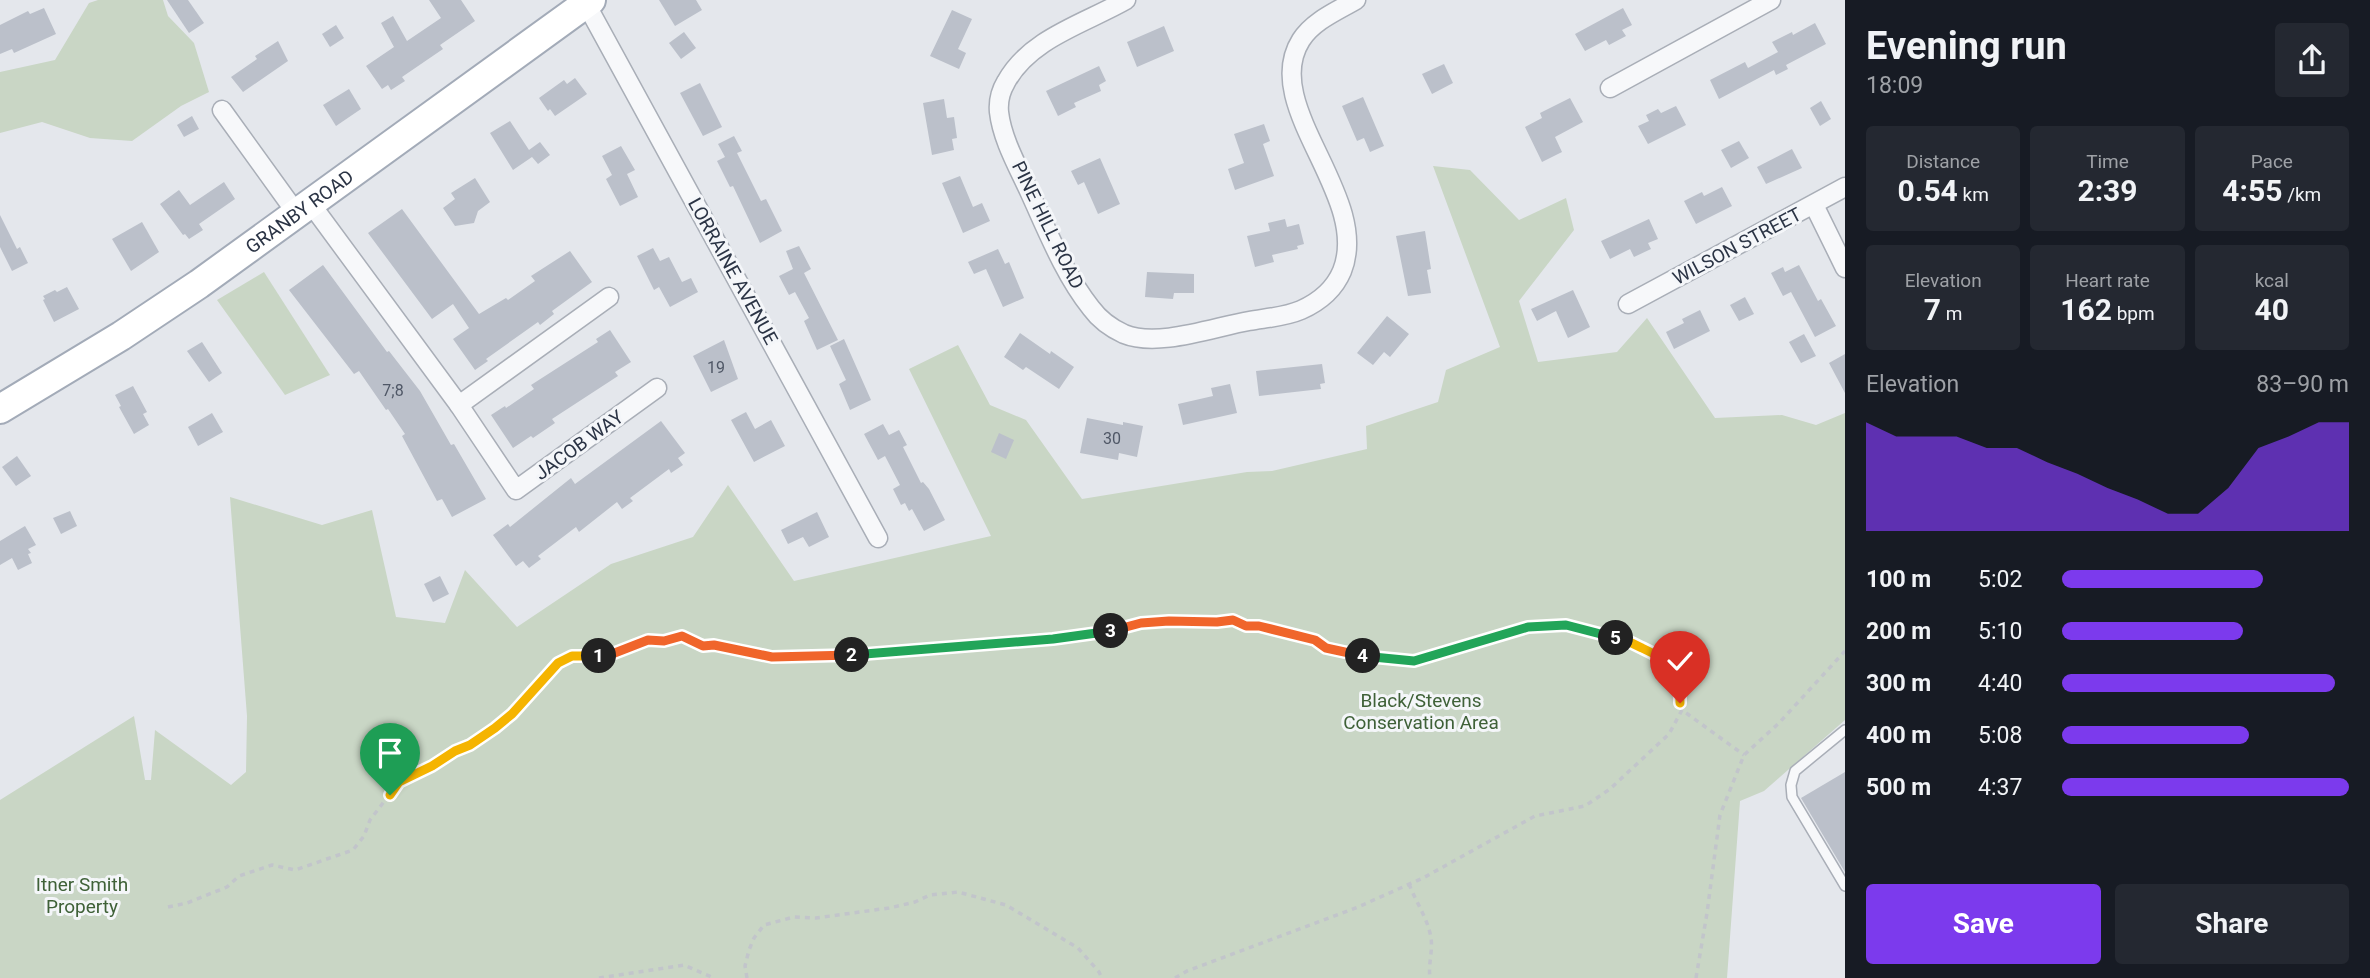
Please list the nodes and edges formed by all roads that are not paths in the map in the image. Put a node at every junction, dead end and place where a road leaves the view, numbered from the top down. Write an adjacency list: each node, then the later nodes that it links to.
1 (1126, 0): 4 (street, PINE HILL ROAD)
2 (1771, 0): 5 (street)
3 (587, 1): 9 (main road, GRANBY ROAD); 16 (street, LORRAINE AVENUE)
4 (1353, 1)
5 (1610, 88)
6 (222, 110): 9 (street, JACOB WAY)
7 (1845, 187): 8 (street, WILSON STREET)
8 (1814, 205): 10 (street); 12 (street, WILSON STREET)
9 (304, 209): 14 (street, JACOB WAY); 15 (main road, GRANBY ROAD)
10 (1845, 268)
11 (609, 297): 14 (street)
12 (1628, 304)
13 (657, 388): 14 (street, JACOB WAY)
14 (459, 405)
15 (0, 410)
16 (878, 538)
17 (1845, 730): 18 (lane)
18 (1845, 886)

